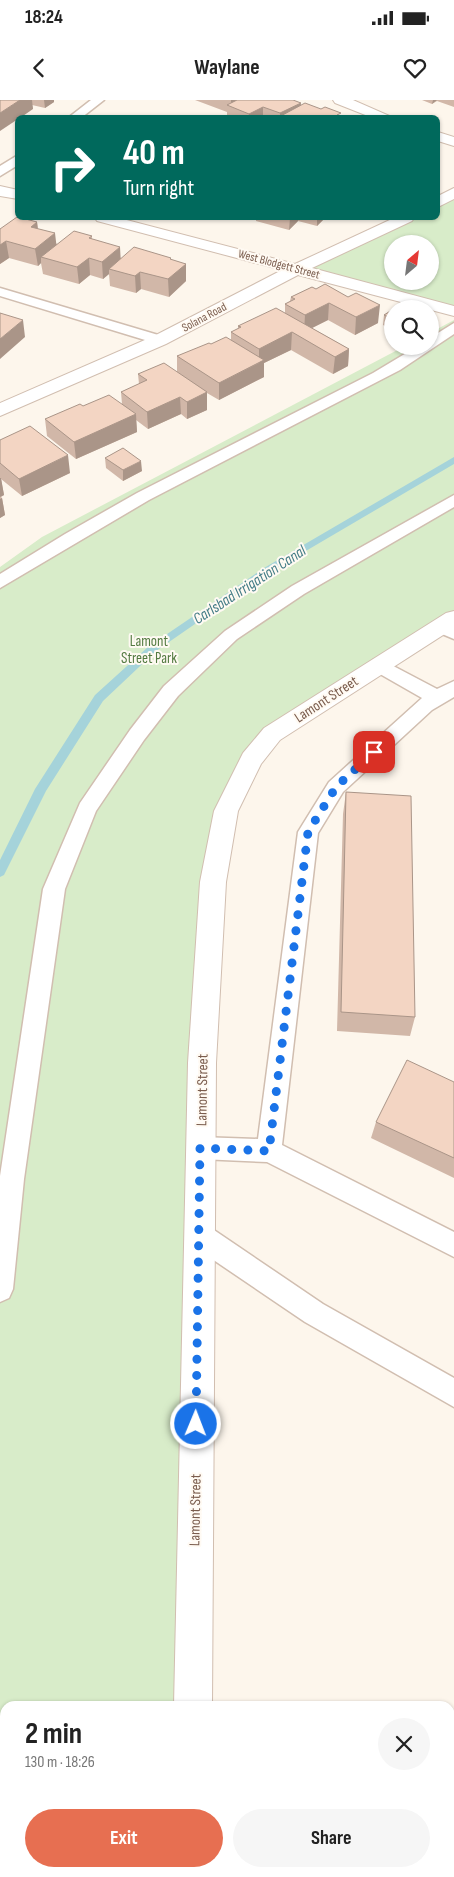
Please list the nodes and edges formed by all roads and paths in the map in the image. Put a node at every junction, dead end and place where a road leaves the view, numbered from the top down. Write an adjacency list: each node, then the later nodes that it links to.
1 (98, 100): 3 (lane)
2 (340, 100): 4 (street)
3 (77, 115)
4 (379, 115)
5 (440, 137): 6 (street)
6 (454, 142)
7 (15, 161): 8 (lane)
8 (0, 172)
9 (0, 191): 11 (street)
10 (454, 193): 12 (street)
11 (15, 194)
12 (440, 201)
13 (111, 220): 15 (street, West Blodgett Street)
14 (402, 220): 15 (street, Solana Road)
15 (297, 269): 17 (street, West Blodgett Street); 20 (street, Solana Road)
16 (0, 292): 20 (lane)
17 (454, 311)
18 (454, 327): 19 (lane)
19 (439, 338)
20 (160, 340): 22 (street, Solana Road)
21 (411, 355): 24 (lane)
22 (0, 410)
23 (454, 500): 32 (lane)
24 (0, 582)
25 (449, 626): 26 (street, Lamont Street)
26 (380, 665): 27 (lane); 28 (street, Lamont Street)
27 (446, 693): 29 (lane)
28 (200, 1148): 29 (lane); 30 (street, Lamont Street)
29 (269, 1151): 31 (lane)
30 (199, 1235): 33 (lane); 34 (street, Lamont Street)
31 (454, 1245)
32 (0, 1289)
33 (454, 1393)
34 (193, 1701)

